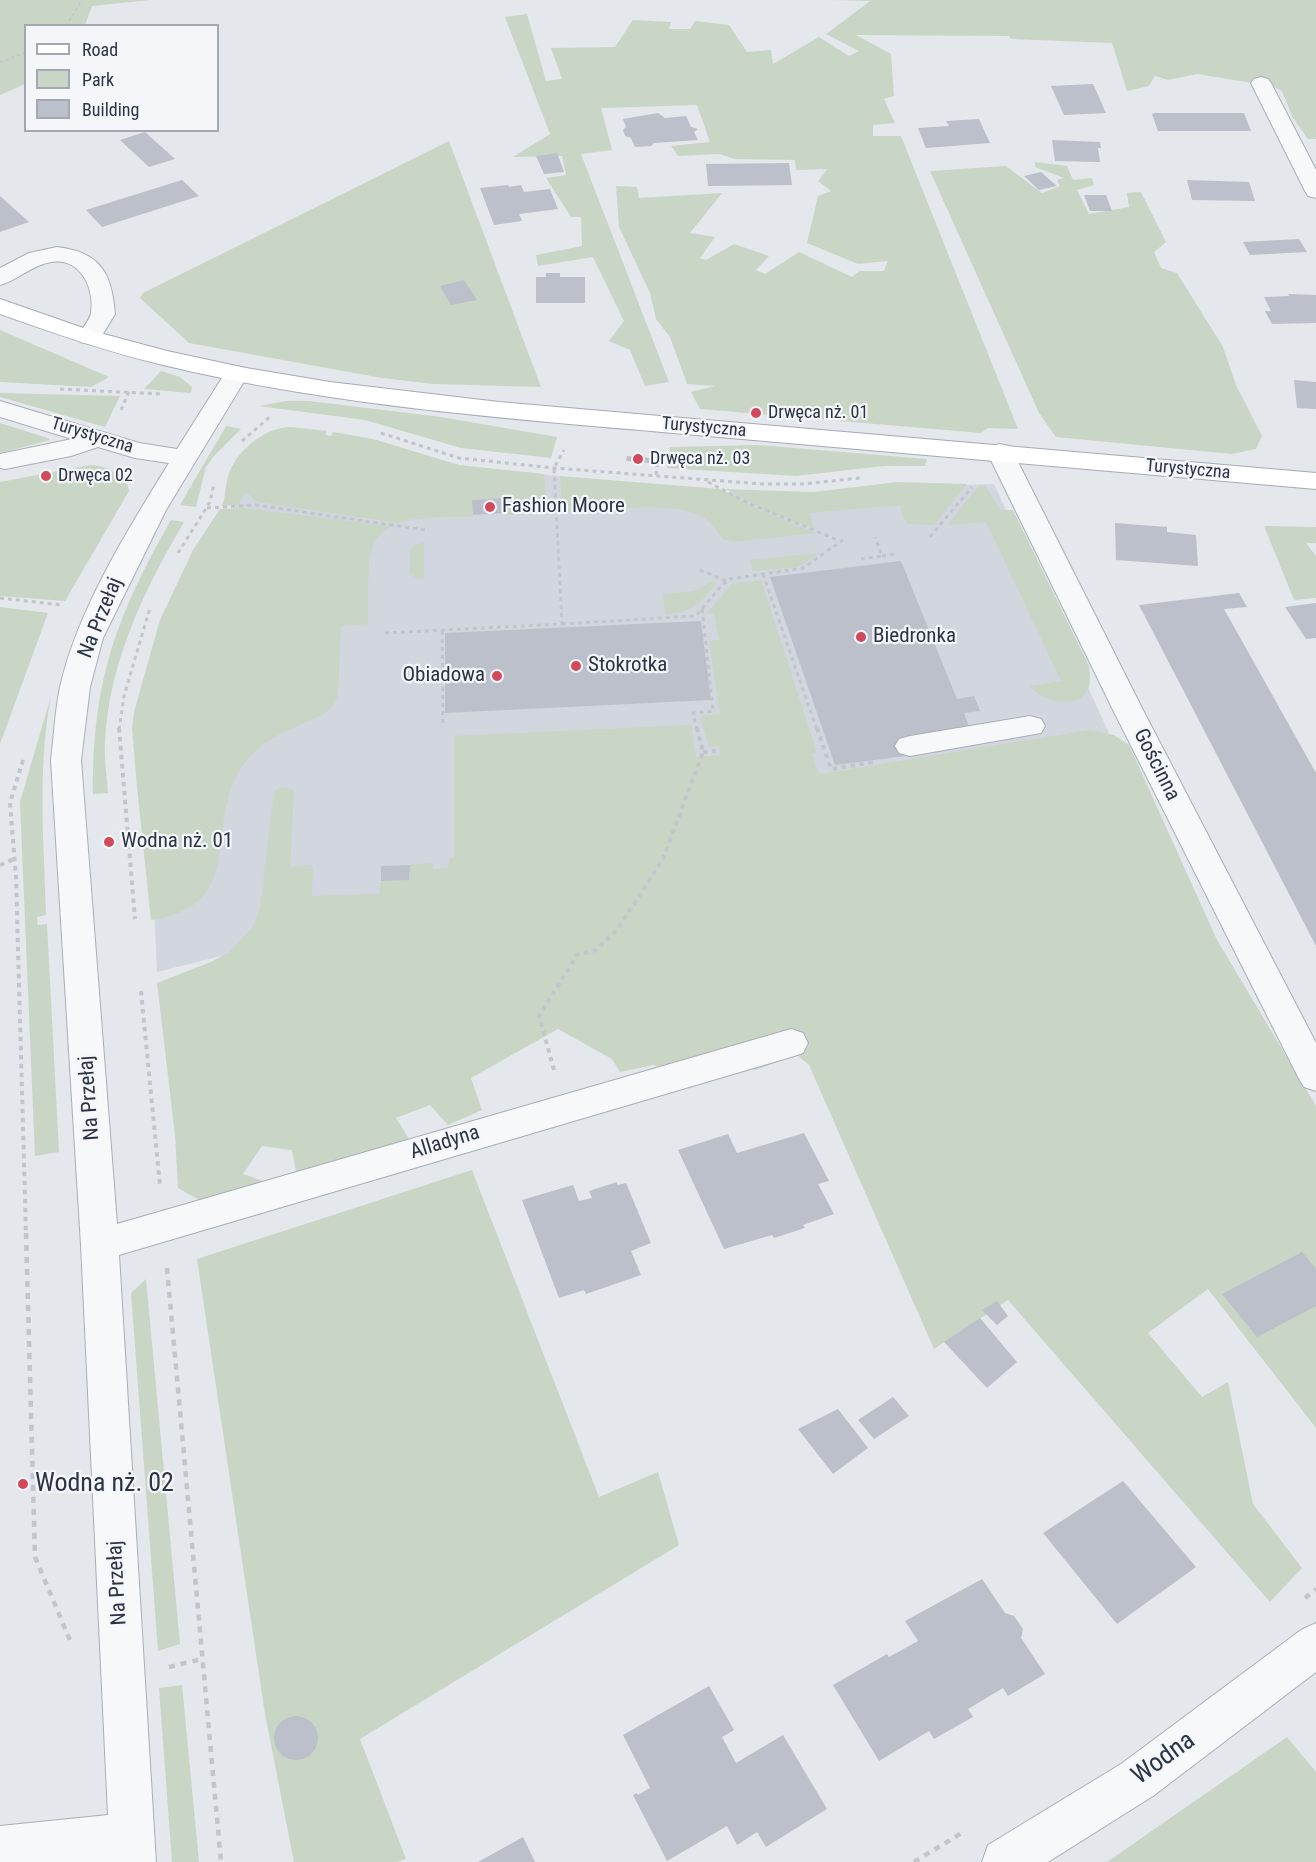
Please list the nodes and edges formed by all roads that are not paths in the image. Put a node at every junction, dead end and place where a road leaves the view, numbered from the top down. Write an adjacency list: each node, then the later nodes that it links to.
1 (1261, 83): 2 (street)
2 (1316, 191)
3 (0, 278): 5 (street)
4 (0, 306): 5 (main road, Turystyczna)
5 (89, 337): 6 (main road, Turystyczna)
6 (236, 375): 9 (main road, Turystyczna); 10 (street, Na Przełaj)
7 (0, 409): 8 (street, Turystyczna)
8 (97, 439): 10 (street, Turystyczna); 11 (street)
9 (1000, 452): 12 (main road, Turystyczna); 16 (street, Gościnna)
10 (184, 458): 17 (street, Na Przełaj)
11 (5, 461)
12 (1316, 481)
13 (1030, 726): 14 (street)
14 (915, 746)
15 (791, 1043): 17 (street, Alladyna)
16 (1316, 1077)
17 (100, 1245): 20 (street, Na Przełaj)
18 (1316, 1645): 21 (street, Wodna)
19 (0, 1849): 20 (street)
20 (132, 1849)
21 (1005, 1862)

